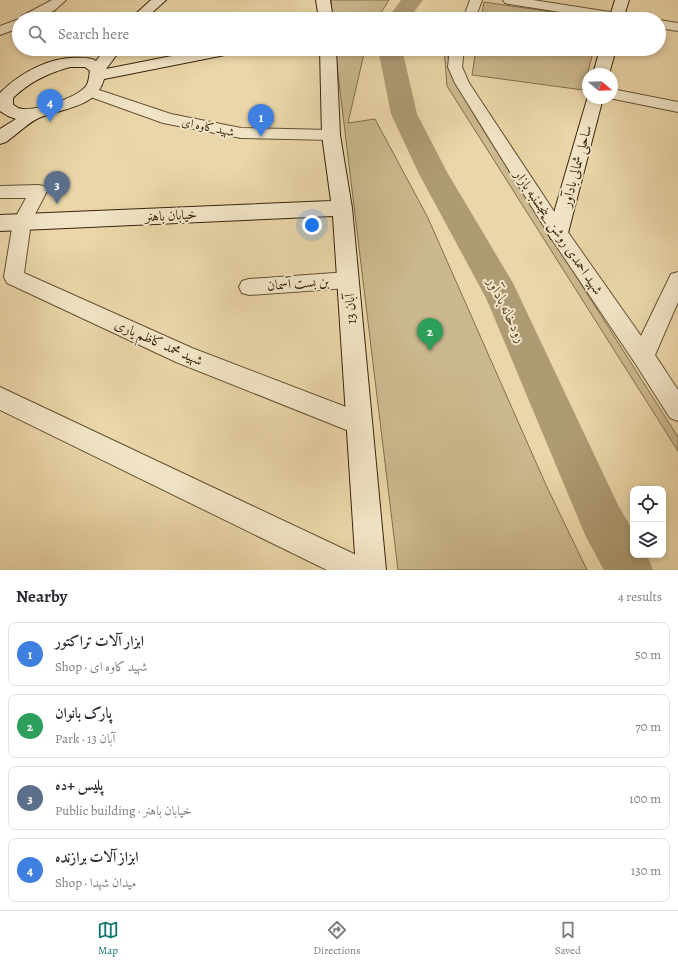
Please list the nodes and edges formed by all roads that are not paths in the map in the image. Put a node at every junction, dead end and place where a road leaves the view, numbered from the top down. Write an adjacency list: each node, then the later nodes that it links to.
1 (40, 0): 7 (street)
2 (159, 0): 9 (main road)
3 (323, 0): 10 (main road)
4 (476, 0): 11 (street)
5 (509, 0): 12 (street)
6 (622, 0): 13 (main road)
7 (55, 3): 8 (street)
8 (36, 12)
9 (145, 12)
10 (325, 12)
11 (472, 12)
12 (584, 12)
13 (621, 12)
14 (12, 23): 17 (street)
15 (666, 25): 16 (street)
16 (678, 27)
17 (0, 30)
18 (80, 56): 24 (main road)
19 (108, 56): 26 (main road)
20 (191, 56): 26 (main road)
21 (328, 56): 33 (main road, 13 آبان)
22 (454, 56): 39 (street, شهید احمدی روشن _پنجشنبه بازار)
23 (606, 56): 25 (main road)
24 (70, 62): 26 (main road); 29 (main road)
25 (603, 68)
26 (97, 73): 27 (main road)
27 (90, 92): 32 (main road); 33 (street, شهید کاوه ای)
28 (618, 95): 31 (street)
29 (3, 102): 32 (main road)
30 (593, 104): 39 (main road, ساحلی شمالی بادآور)
31 (678, 107)
32 (35, 113): 34 (main road)
33 (331, 135): 36 (main road, 13 آبان)
34 (0, 138)
35 (0, 192): 37 (street)
36 (342, 208): 37 (main road, خیابان باهنر); 40 (main road, 13 آبان)
37 (22, 222): 38 (main road, خیابان باهنر); 46 (street, شهید محمد کاظم یاری)
38 (0, 223)
39 (558, 233): 43 (street, شهید احمدی روشن _پنجشنبه بازار)
40 (348, 280): 42 (street, بن بست آسمان); 46 (main road, 13 آبان)
41 (678, 280): 43 (street)
42 (249, 287)
43 (643, 356): 45 (street, شهید احمدی روشن _پنجشنبه بازار)
44 (0, 398): 47 (street)
45 (678, 410)
46 (359, 423): 48 (main road, 13 آبان)
47 (357, 570)
48 (371, 570)

